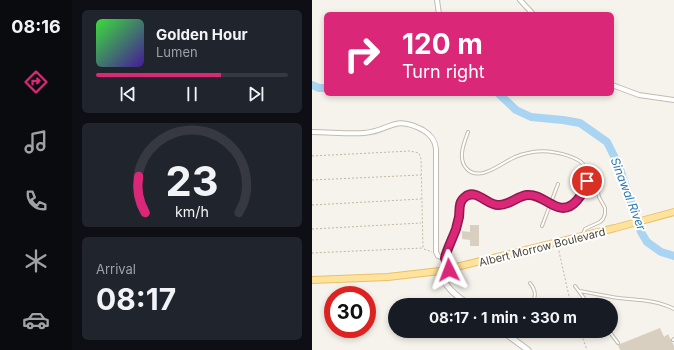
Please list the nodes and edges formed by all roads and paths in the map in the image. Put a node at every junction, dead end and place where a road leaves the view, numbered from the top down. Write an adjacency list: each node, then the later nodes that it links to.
1 (437, 0): 3 (street)
2 (520, 0): 4 (street)
3 (439, 12)
4 (531, 12)
5 (614, 86): 6 (street)
6 (674, 100)
7 (312, 132): 25 (street)
8 (468, 132): 10 (lane)
9 (312, 156): 11 (path)
10 (586, 173): 15 (lane); 21 (lane)
11 (421, 175): 12 (path); 14 (path)
12 (312, 180)
13 (558, 184): 15 (lane)
14 (422, 199): 16 (path); 18 (path)
15 (550, 202): 19 (lane); 26 (lane)
16 (312, 205)
17 (674, 212): 21 (main road, Albert Morrow Boulevard)
18 (422, 223): 20 (path); 23 (path)
19 (542, 226)
20 (312, 229)
21 (583, 236): 22 (main road, Albert Morrow Boulevard)
22 (557, 242): 27 (main road, Albert Morrow Boulevard); 35 (path)
23 (423, 248): 24 (path); 25 (path)
24 (312, 253)
25 (436, 254): 26 (street)
26 (445, 258): 27 (street)
27 (449, 270): 28 (main road, Albert Morrow Boulevard)
28 (440, 271): 29 (main road, Albert Morrow Boulevard); 33 (street)
29 (312, 280)
30 (530, 283): 34 (lane)
31 (575, 286): 32 (lane)
32 (579, 290): 36 (lane); 37 (lane)
33 (460, 298)
34 (535, 298)
35 (569, 298)
36 (584, 298)
37 (674, 309)
38 (512, 338): 42 (street)
39 (583, 338): 43 (path)
40 (614, 338): 41 (lane)
41 (618, 343)
42 (528, 350)
43 (587, 350)

